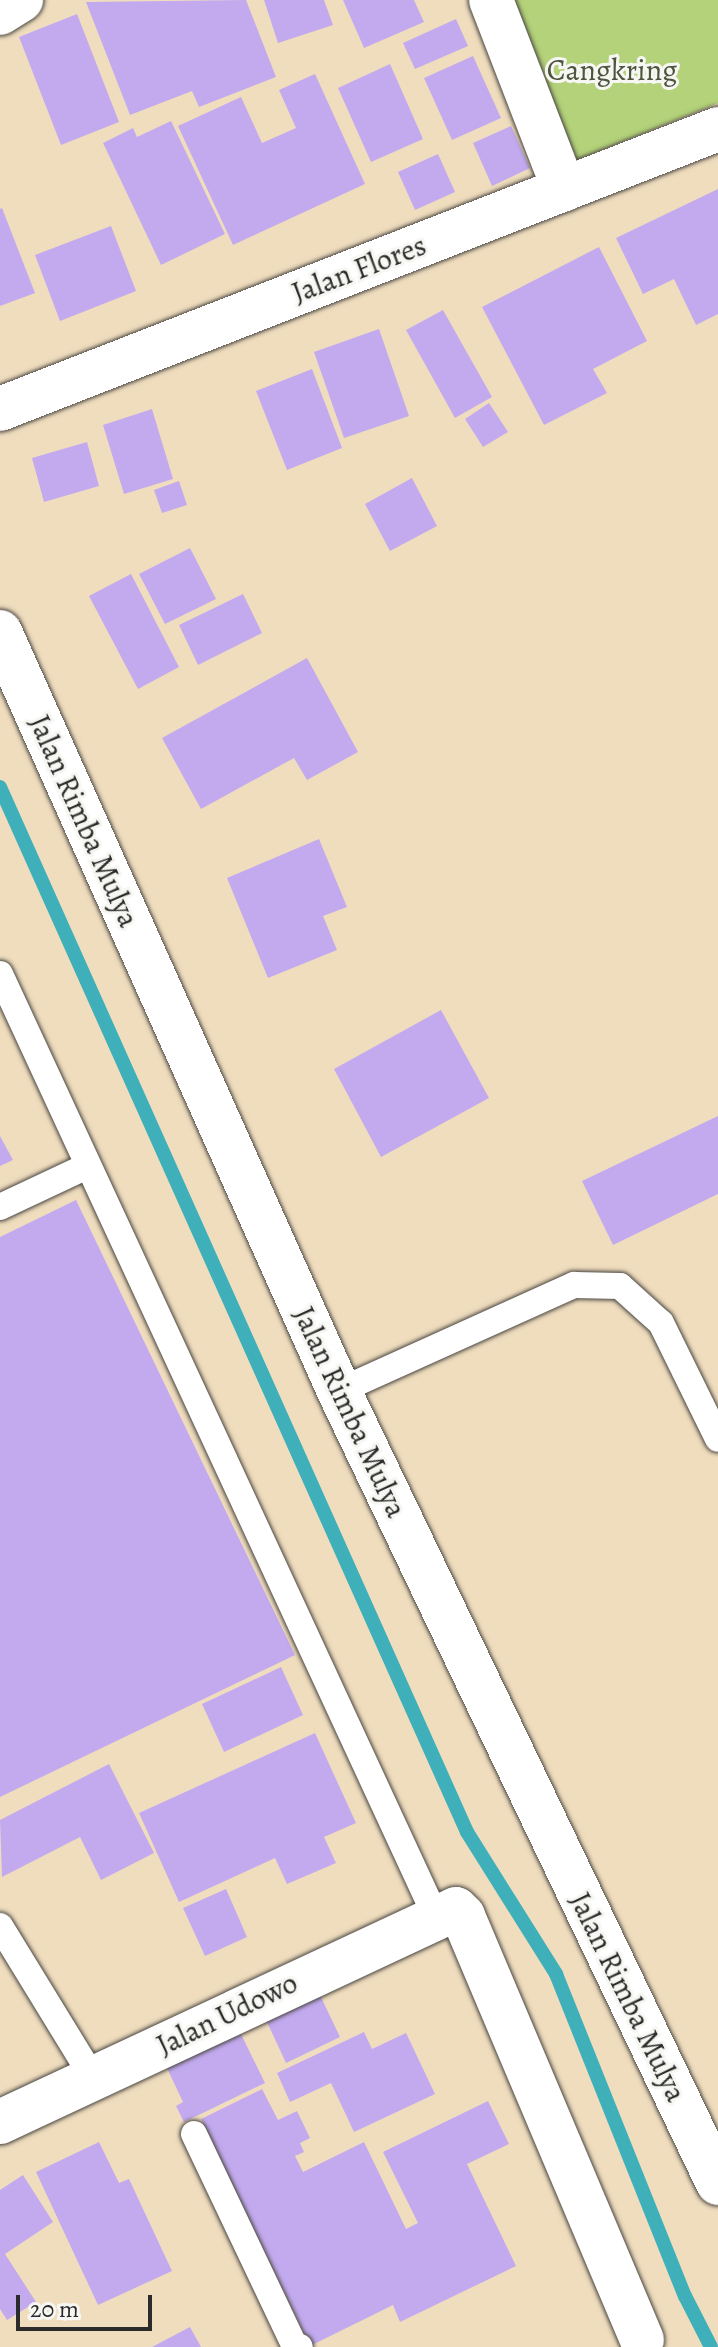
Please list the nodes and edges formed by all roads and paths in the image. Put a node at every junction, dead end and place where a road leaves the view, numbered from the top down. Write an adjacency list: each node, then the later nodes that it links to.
1 (21, 0): 3 (street)
2 (491, 0): 5 (street)
3 (0, 13)
4 (718, 129): 5 (street, Jalan Flores)
5 (564, 189): 6 (street, Jalan Flores)
6 (0, 409)
7 (0, 632): 11 (street, Jalan Rimba Mulya)
8 (0, 974): 9 (lane)
9 (85, 1167): 10 (lane); 13 (lane)
10 (0, 1207)
11 (339, 1391): 12 (lane); 18 (street, Jalan Rimba Mulya)
12 (718, 1439)
13 (445, 1912): 15 (street, Jalan Udowo); 19 (street)
14 (0, 1926): 15 (lane)
15 (93, 2078): 16 (street, Jalan Udowo)
16 (0, 2122)
17 (194, 2134): 20 (lane)
18 (718, 2183)
19 (637, 2345)
20 (300, 2347)

